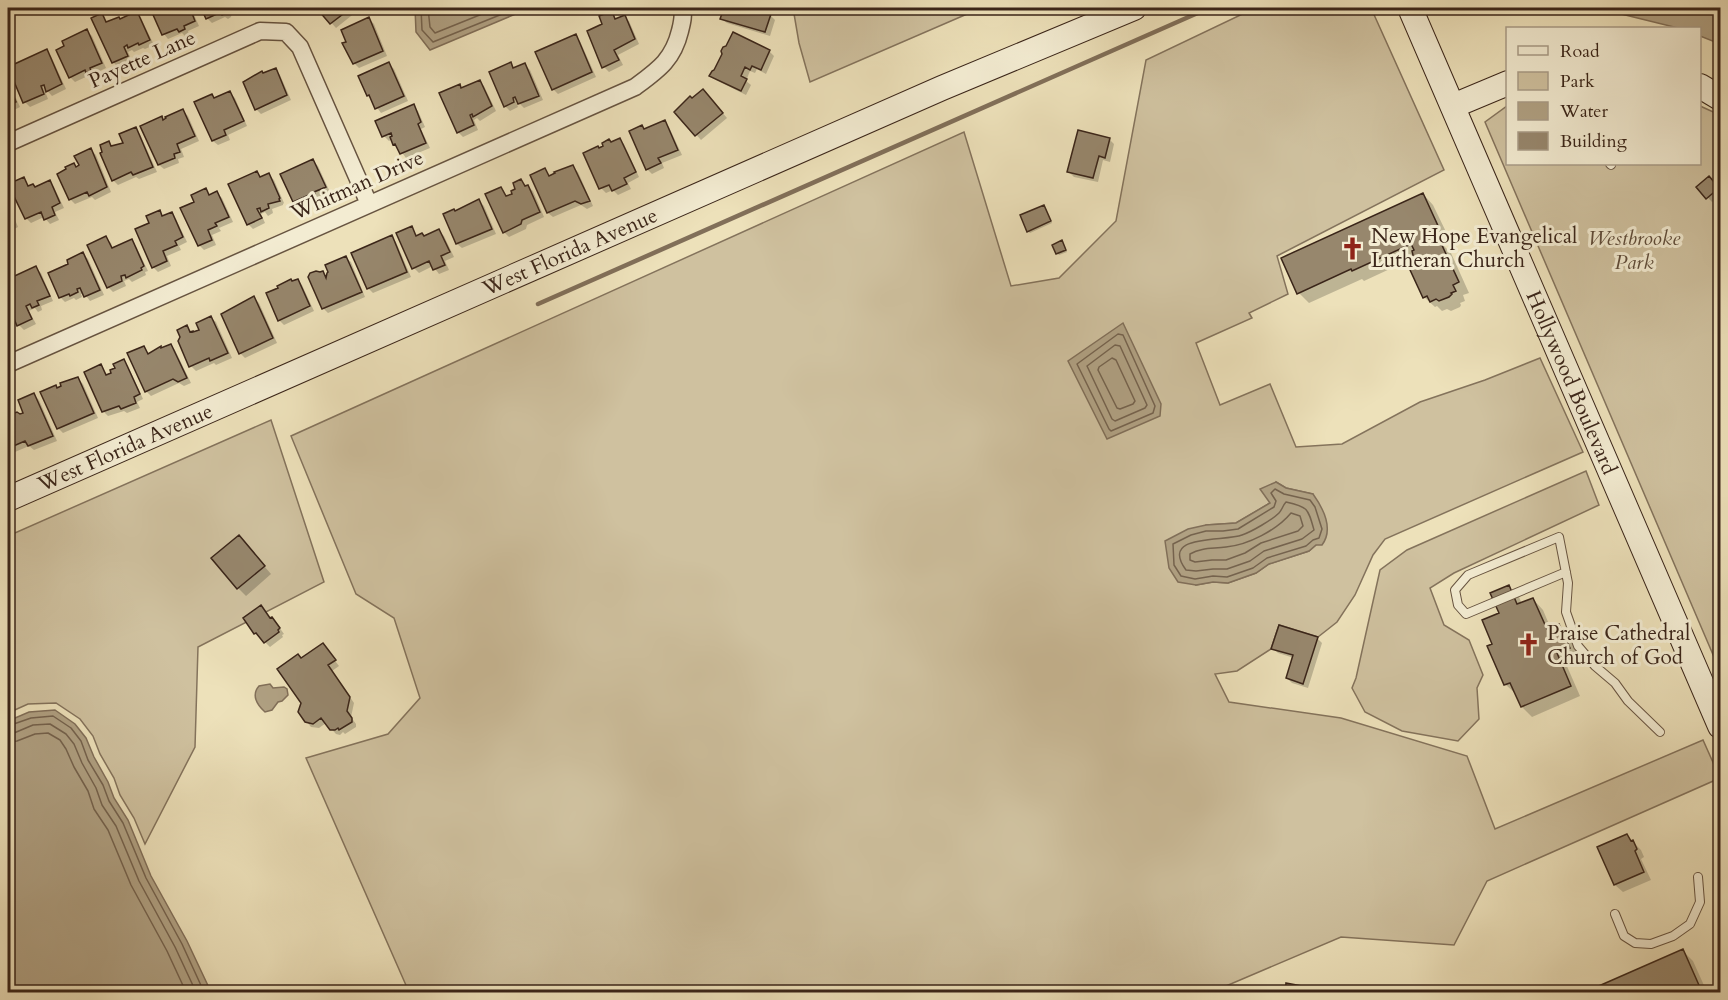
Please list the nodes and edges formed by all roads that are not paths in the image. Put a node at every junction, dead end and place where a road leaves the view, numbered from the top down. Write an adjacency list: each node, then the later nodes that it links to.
1 (682, 8): 9 (street, Whitman Drive)
2 (1134, 8): 11 (street, West Florida Avenue)
3 (1410, 8): 7 (street, Hollywood Boulevard)
4 (1506, 85): 7 (street)
5 (1701, 87): 6 (street)
6 (1720, 98)
7 (1453, 106): 13 (street, Hollywood Boulevard)
8 (8, 143): 9 (street, Payette Lane)
9 (369, 204): 10 (street, Whitman Drive)
10 (8, 364)
11 (8, 499)
12 (1566, 572): 12 (lane); 14 (lane)
13 (1720, 726)
14 (1660, 732)
15 (1698, 877): 16 (lane)
16 (1615, 914)

